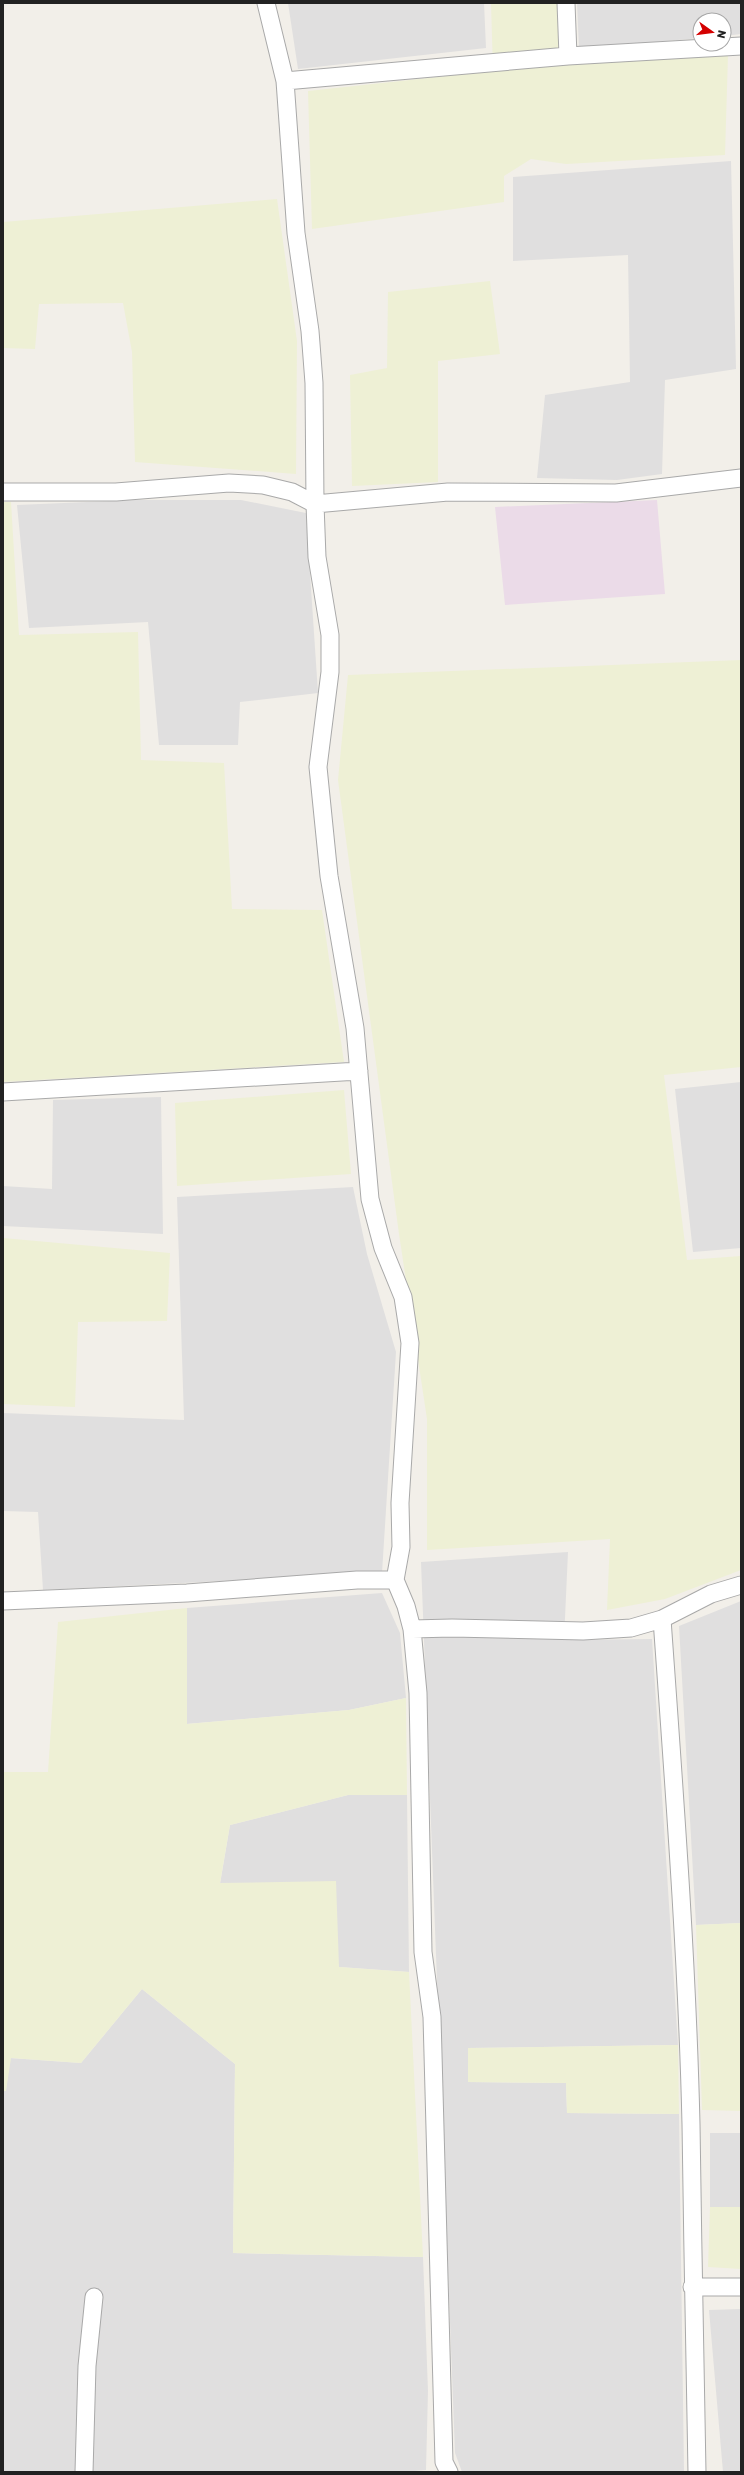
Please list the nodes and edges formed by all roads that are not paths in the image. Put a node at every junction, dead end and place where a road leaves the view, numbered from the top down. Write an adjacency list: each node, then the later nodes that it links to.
1 (266, 3): 5 (street)
2 (566, 3): 4 (street)
3 (741, 46): 4 (street)
4 (568, 56): 5 (street)
5 (285, 81): 8 (street)
6 (741, 478): 8 (street)
7 (3, 492): 8 (street)
8 (315, 504): 9 (street)
9 (359, 1071): 10 (street); 11 (street)
10 (3, 1092)
11 (395, 1580): 13 (street); 15 (street)
12 (741, 1585): 14 (street)
13 (3, 1601)
14 (662, 1619): 15 (street); 16 (street)
15 (412, 1630): 20 (street)
16 (692, 2287): 17 (street); 21 (street)
17 (741, 2287)
18 (94, 2297): 19 (street)
19 (84, 2472)
20 (449, 2472)
21 (697, 2472)

